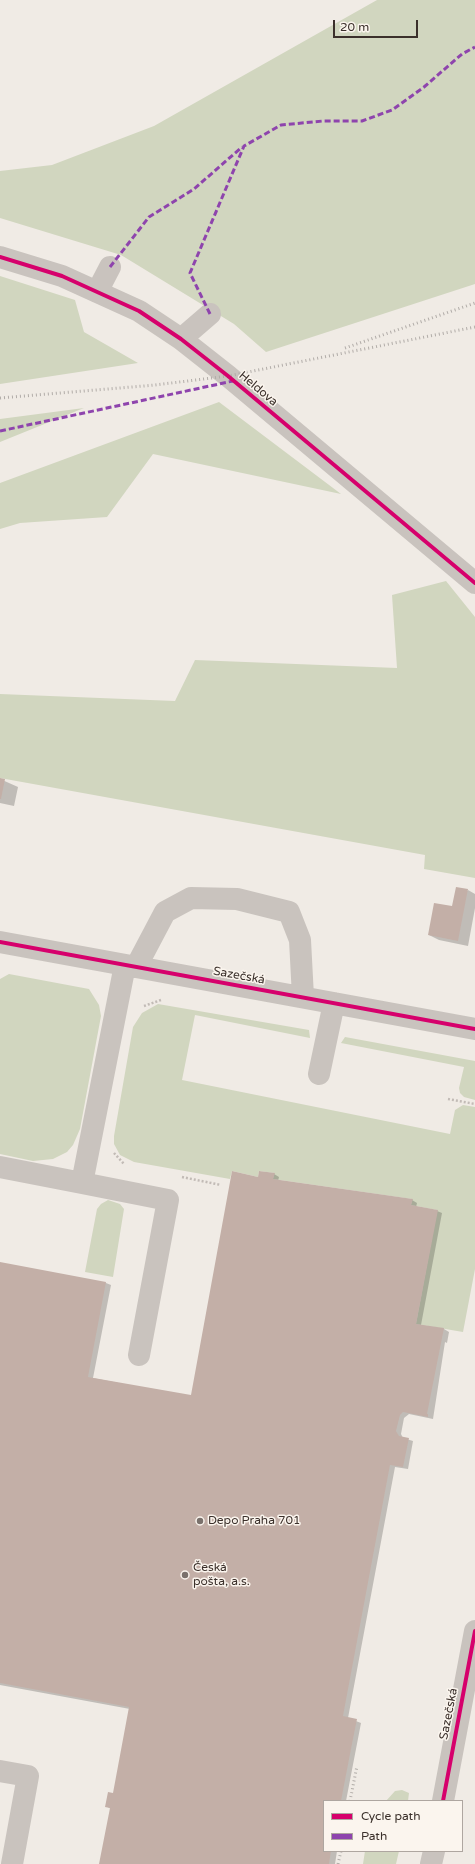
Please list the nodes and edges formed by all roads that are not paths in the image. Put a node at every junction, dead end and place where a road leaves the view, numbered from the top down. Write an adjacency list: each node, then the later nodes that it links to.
1 (0, 258): 3 (street, Heldova)
2 (110, 267): 3 (street)
3 (97, 292): 5 (street, Heldova)
4 (210, 314): 5 (street)
5 (181, 340): 6 (street, Heldova)
6 (475, 583)
7 (0, 942): 8 (street, Sazečská)
8 (130, 966): 9 (street, Sazečská); 9 (street); 14 (street)
9 (303, 998): 10 (street, Sazečská)
10 (334, 1003): 11 (street, Sazečská); 12 (street)
11 (475, 1029)
12 (319, 1074)
13 (0, 1167): 14 (street)
14 (82, 1183): 15 (street)
15 (139, 1355)
16 (475, 1631): 18 (street, Sazečská)
17 (0, 1771): 20 (street)
18 (443, 1800)
19 (434, 1852): 21 (street)
20 (12, 1864)
21 (431, 1864)

